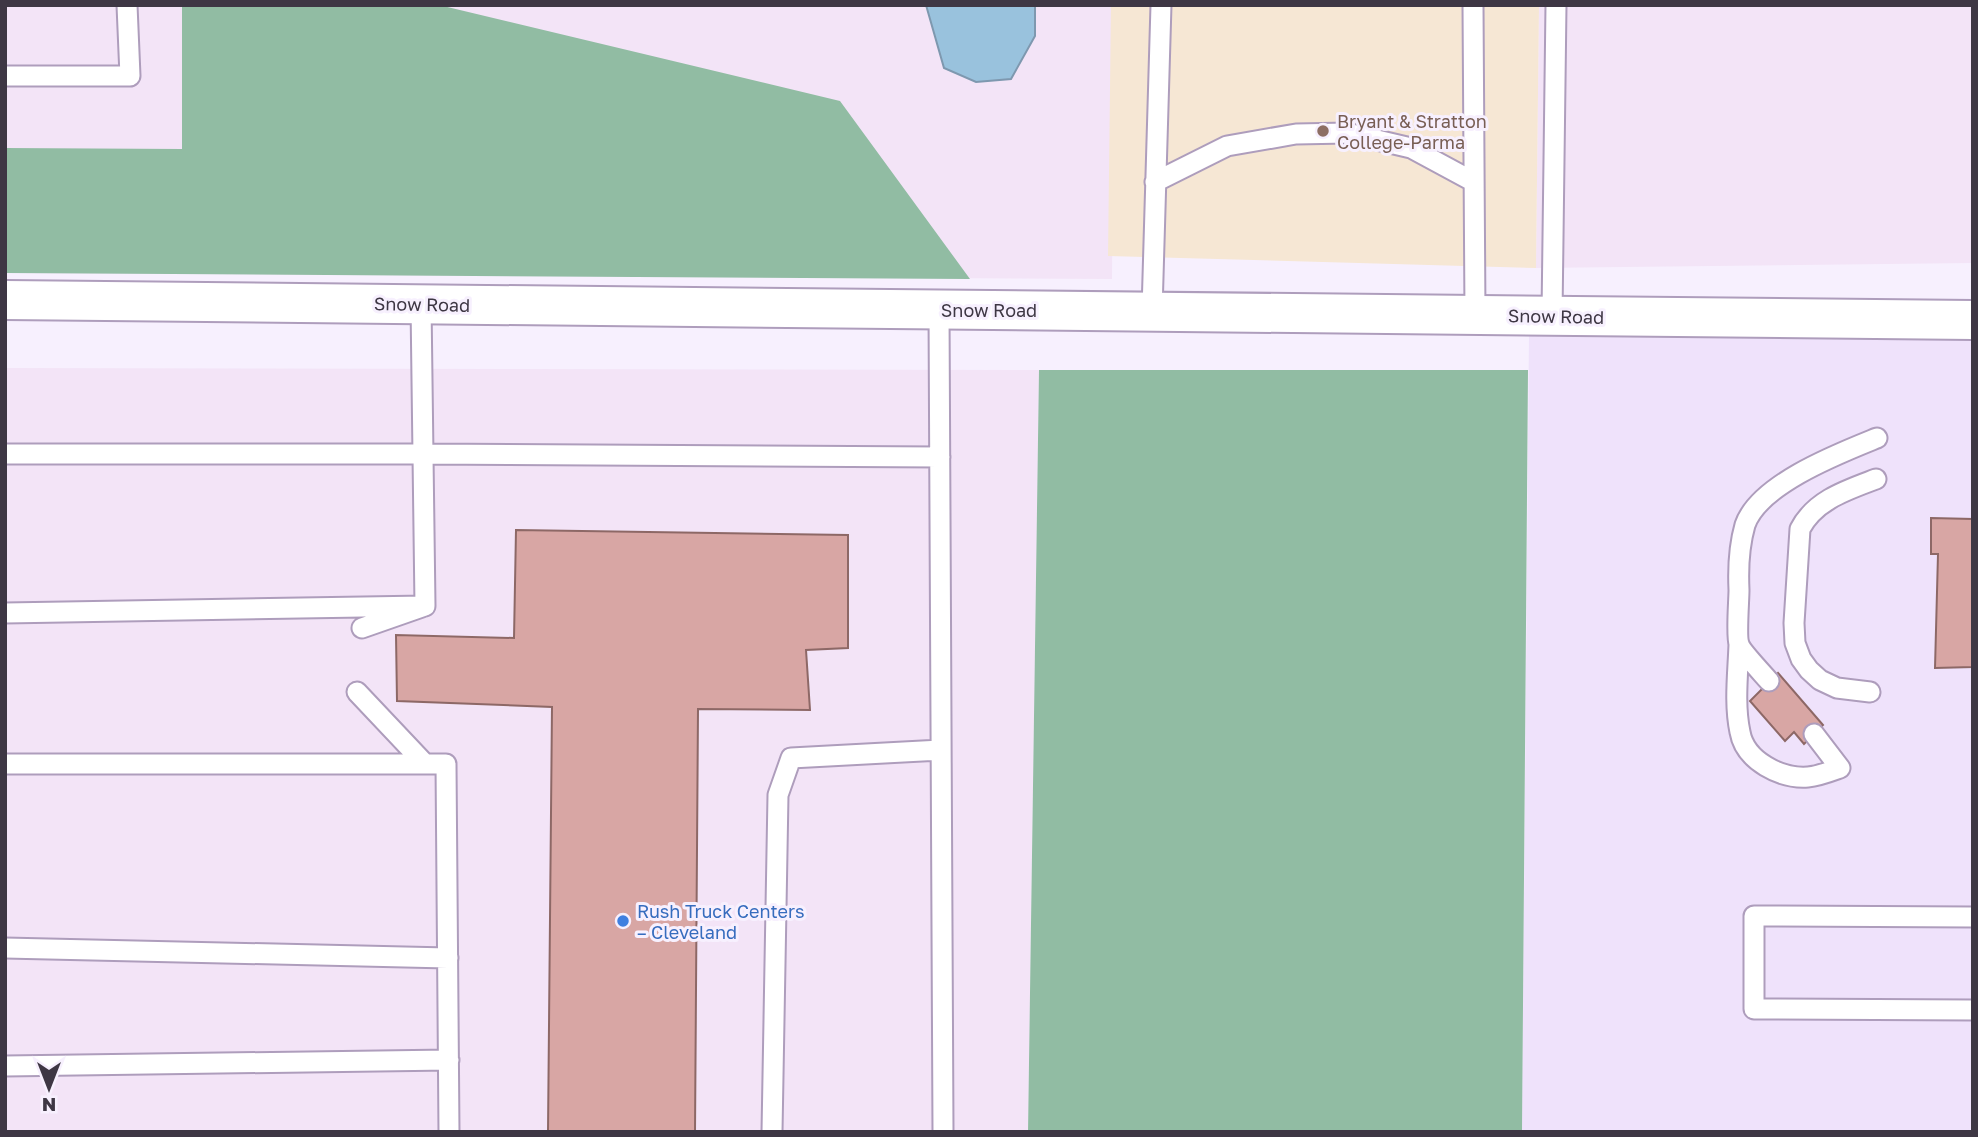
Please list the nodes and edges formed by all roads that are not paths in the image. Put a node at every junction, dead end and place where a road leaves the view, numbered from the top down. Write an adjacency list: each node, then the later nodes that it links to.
1 (127, 5): 5 (lane)
2 (1161, 5): 6 (lane)
3 (1473, 5): 7 (lane)
4 (1556, 5): 13 (lane)
5 (5, 76)
6 (1156, 182): 7 (lane); 11 (lane)
7 (1474, 182): 12 (lane)
8 (5, 300): 9 (main road, Snow Road)
9 (421, 304): 10 (main road, Snow Road); 17 (lane)
10 (939, 310): 11 (main road, Snow Road); 18 (lane)
11 (1152, 311): 12 (main road, Snow Road)
12 (1475, 315): 13 (main road, Snow Road)
13 (1552, 315): 14 (main road, Snow Road)
14 (1973, 320)
15 (1877, 438): 23 (lane)
16 (5, 454): 17 (lane)
17 (423, 454): 18 (lane); 20 (lane)
18 (940, 457): 28 (lane)
19 (1876, 479): 26 (lane)
20 (425, 606): 21 (lane); 22 (lane)
21 (5, 614)
22 (362, 628)
23 (1739, 644): 24 (lane); 27 (lane)
24 (1769, 681)
25 (357, 692): 30 (lane)
26 (1870, 692)
27 (1814, 734)
28 (941, 750): 38 (lane); 39 (lane)
29 (5, 764): 30 (lane)
30 (425, 764): 33 (lane)
31 (1973, 917): 34 (lane)
32 (5, 948): 33 (lane)
33 (448, 958): 35 (lane)
34 (1973, 1010)
35 (449, 1060): 36 (lane); 37 (lane)
36 (5, 1066)
37 (449, 1132)
38 (772, 1132)
39 (943, 1132)

